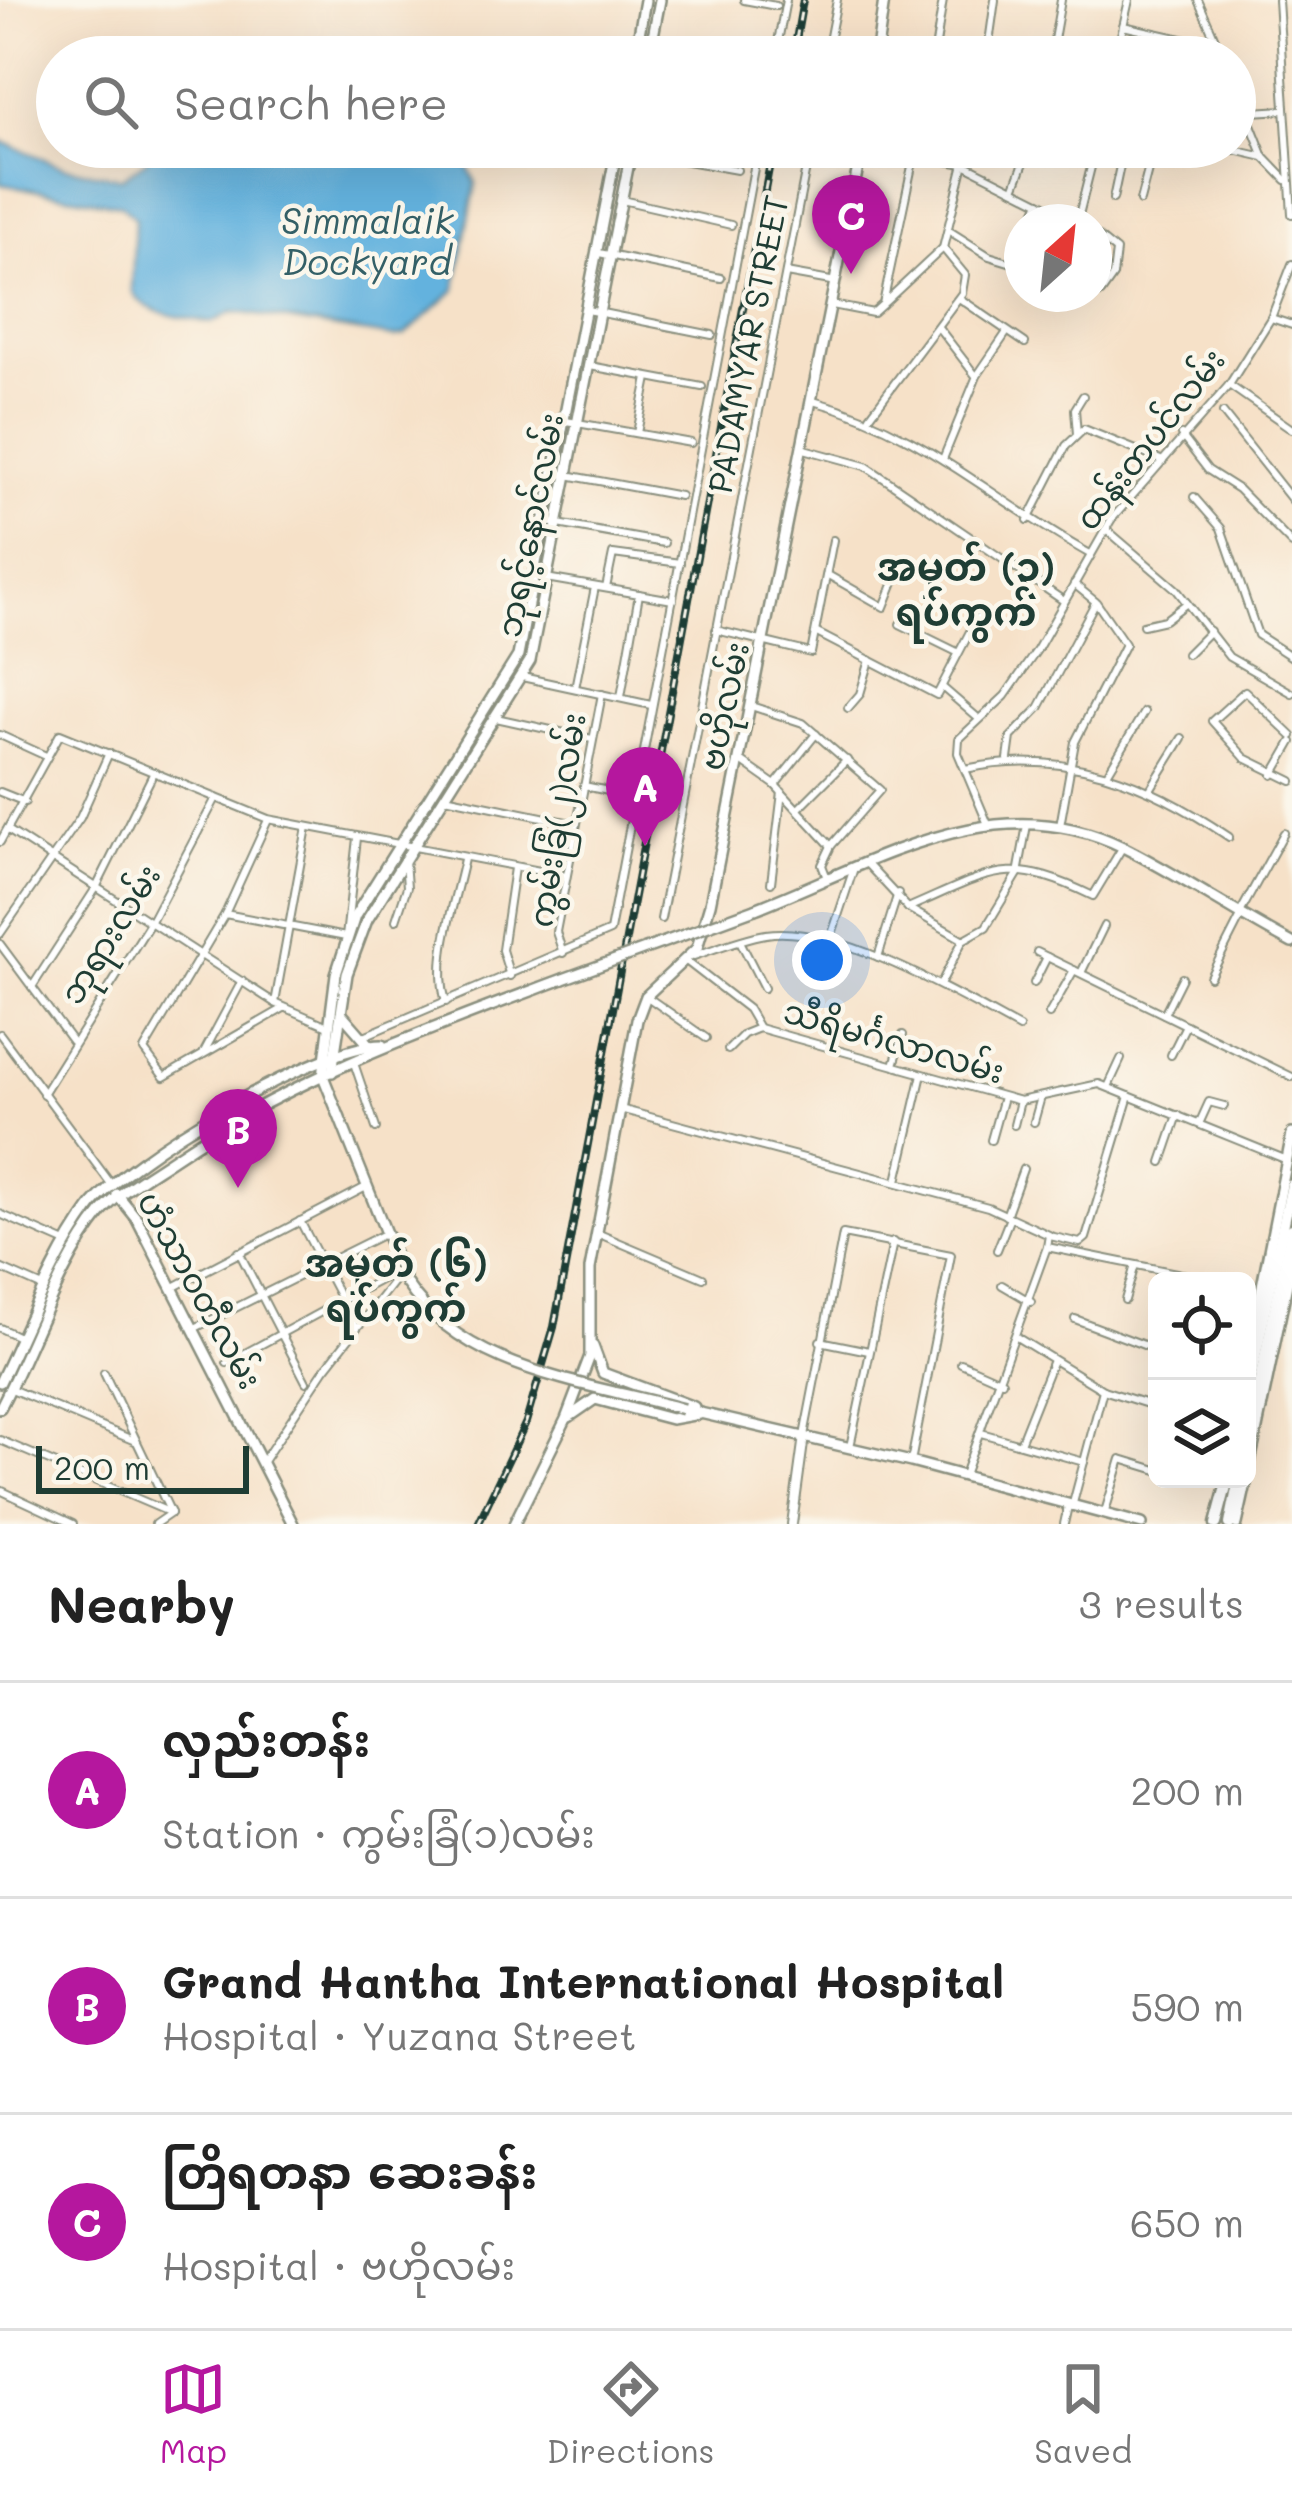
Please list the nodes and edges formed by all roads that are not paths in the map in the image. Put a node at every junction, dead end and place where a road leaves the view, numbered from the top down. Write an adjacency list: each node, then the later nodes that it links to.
1 (645, 0): 15 (main road)
2 (660, 0): 16 (main road)
3 (744, 0): 13 (street)
4 (786, 0): 17 (street)
5 (838, 0): 18 (street)
6 (884, 0): 19 (main road)
7 (943, 0): 20 (street)
8 (995, 0): 21 (street)
9 (1061, 0): 22 (street)
10 (1129, 0): 14 (street)
11 (1198, 0): 25 (street)
12 (1278, 0): 26 (street)
13 (776, 6)
14 (1123, 26): 23 (street); 24 (street)
15 (639, 36)
16 (653, 36)
17 (779, 36)
18 (830, 36)
19 (879, 36)
20 (937, 36)
21 (991, 36)
22 (1055, 36)
23 (1121, 36)
24 (1169, 36)
25 (1214, 36)
26 (1282, 45): 27 (street); 28 (street)
27 (1292, 45)
28 (1285, 110): 29 (street); 47 (street)
29 (1256, 112)
30 (1256, 136): 32 (street)
31 (1256, 155): 32 (street)
32 (1264, 157): 47 (street)
33 (613, 168): 56 (main road, ဘုရင့်နောင်လမ်း)
34 (628, 168): 50 (main road, ဘုရင့်နောင်လမ်း)
35 (726, 168): 46 (street)
36 (754, 168): 112 (street)
37 (806, 168): 66 (street, PADAMYAR STREET)
38 (859, 168): 69 (main road, ဗဟိုလမ်း)
39 (912, 168): 71 (street)
40 (963, 168): 59 (street)
41 (972, 168): 48 (street)
42 (1022, 168): 48 (street)
43 (1091, 168): 54 (street)
44 (1120, 168): 49 (street)
45 (1149, 168): 51 (street)
46 (736, 170)
47 (1289, 183): 55 (street)
48 (1013, 189): 52 (street)
49 (1113, 199)
50 (622, 200): 57 (main road, ဘုရင့်နောင်လမ်း); 58 (street)
51 (1141, 201)
52 (1040, 202): 53 (street)
53 (1044, 204)
54 (1082, 204)
55 (1292, 214)
56 (604, 222): 57 (street); 62 (main road, ဘုရင့်နောင်လမ်း)
57 (618, 224): 63 (main road, ဘုရင့်နောင်လမ်း)
58 (731, 225)
59 (951, 232): 61 (street); 64 (street)
60 (1112, 246): 68 (street)
61 (943, 248): 70 (street); 71 (street)
62 (599, 254): 63 (street); 73 (main road, ဘုရင့်နောင်လမ်း)
63 (612, 256): 67 (street); 74 (main road, ဘုရင့်နောင်လမ်း)
64 (1004, 260)
65 (1292, 264): 75 (street, ထန်းတပင်လမ်း)
66 (786, 273): 69 (street); 127 (street, PADAMYAR STREET)
67 (721, 278)
68 (1112, 278)
69 (839, 282): 72 (main road, ဗဟိုလမ်း)
70 (959, 298): 77 (street); 78 (street)
71 (883, 304): 72 (street)
72 (832, 305): 87 (main road, ဗဟိုလမ်း)
73 (587, 310): 74 (street); 90 (main road, ဘုရင့်နောင်လမ်း)
74 (602, 313): 79 (street); 81 (main road, ဘုရင့်နောင်လမ်း)
75 (1270, 318): 76 (street); 84 (street, ထန်းတပင်လမ်း)
76 (1292, 325)
77 (938, 327): 82 (street); 89 (street)
78 (1007, 332): 80 (street); 82 (street)
79 (712, 335)
80 (1025, 343)
81 (590, 366): 83 (street); 91 (main road, ဘုရင့်နောင်လမ်း)
82 (977, 376): 98 (street)
83 (648, 378): 85 (street); 93 (street)
84 (1229, 385): 92 (street); 95 (street, ထန်းတပင်လမ်း)
85 (702, 387)
86 (1083, 396): 94 (street)
87 (813, 401): 89 (street); 97 (main road, ဗဟိုလမ်း)
88 (1223, 413): 104 (street)
89 (870, 416): 98 (street)
90 (566, 421): 91 (street); 100 (main road, ဘုရင့်နောင်လမ်း)
91 (579, 423): 93 (street); 101 (main road, ဘုရင့်နောင်လမ်း)
92 (1292, 429)
93 (637, 434): 96 (street)
94 (1077, 434): 99 (street); 105 (street)
95 (1181, 435): 99 (street, ထန်းတပင်လမ်း); 110 (street)
96 (691, 443)
97 (804, 449): 121 (street); 130 (main road, ဗဟိုလမ်း)
98 (943, 459): 105 (street)
99 (1163, 461): 107 (street, ထန်းတပင်လမ်း)
100 (556, 473): 101 (street); 106 (main road, ဘုရင့်နောင်လမ်း)
101 (569, 476): 102 (street); 106 (main road, ဘုရင့်နောင်လမ်း)
102 (680, 496)
103 (1194, 497): 133 (street)
104 (1292, 500)
105 (1028, 520): 111 (street)
106 (553, 524): 109 (street); 115 (main road, ဘုရင့်နောင်လမ်း)
107 (1106, 529): 111 (street, ထန်းတပင်လမ်း); 122 (street)
108 (833, 540): 114 (street)
109 (664, 543)
110 (1292, 544)
111 (1090, 554): 116 (street, ထန်းတပင်လမ်း)
112 (680, 562): 118 (street); 120 (street)
113 (902, 562): 114 (street)
114 (828, 574): 129 (street)
115 (542, 577): 117 (street); 135 (main road, ဘုရင့်နောင်လမ်း); 145 (main road, ဘုရင့်နောင်လမ်း)
116 (1074, 584): 121 (street, ထန်းတပင်လမ်း); 123 (street)
117 (595, 586): 118 (street); 137 (street)
118 (606, 589): 119 (street)
119 (639, 594): 120 (street); 140 (street)
120 (673, 600): 141 (street)
121 (1064, 601): 146 (street, ထန်းတပင်လမ်း)
122 (1187, 603): 126 (street); 128 (street)
123 (1094, 606): 155 (street); 159 (street)
124 (977, 618): 131 (street)
125 (900, 624): 131 (street)
126 (1143, 626)
127 (716, 630): 130 (street); 206 (street, PADAMYAR STREET)
128 (1210, 631): 132 (street); 138 (street)
129 (817, 633): 130 (street); 134 (street)
130 (766, 639): 142 (main road, ဗဟိုလမ်း)
131 (955, 651): 136 (street)
132 (1187, 654)
133 (1292, 657)
134 (870, 660): 136 (street); 143 (street)
135 (522, 676): 137 (street); 145 (main road, ဘုရင့်နောင်လမ်း)
136 (942, 687): 146 (street)
137 (575, 688): 139 (street)
138 (1292, 693)
139 (602, 694): 140 (street); 151 (street, ကွမ်းခြံ(၂)လမ်း)
140 (621, 699): 141 (street)
141 (651, 705): 171 (street)
142 (751, 706): 147 (street); 158 (main road, ဗဟိုလမ်း)
143 (848, 708)
144 (1144, 712): 162 (street)
145 (494, 713): 151 (street); 153 (main road, ဘုရင့်နောင်လမ်း); 156 (main road, ဘုရင့်နောင်လမ်း)
146 (979, 719): 160 (street, ထန်းတပင်လမ်း)
147 (816, 734): 157 (street); 165 (street)
148 (0, 735): 154 (street)
149 (1182, 738): 167 (street)
150 (1292, 739): 163 (street); 163 (street)
151 (593, 740): 166 (street, ကွမ်းခြံ(၂)လမ်း)
152 (109, 753): 154 (street); 161 (street); 193 (street)
153 (459, 753): 156 (main road); 170 (main road, ဘုရင့်နောင်လမ်း)
154 (46, 756): 174 (street)
155 (1007, 759): 159 (street); 160 (street)
156 (470, 760): 173 (main road, ဘုရင့်နောင်လမ်း)
157 (847, 760): 175 (street); 188 (street)
158 (740, 761): 165 (street); 223 (main road, ဗဟိုလမ်း)
159 (1068, 764): 162 (street); 180 (street)
160 (965, 769): 177 (street)
161 (154, 772): 172 (street); 201 (street)
162 (1107, 774): 167 (street)
163 (1273, 775): 164 (street)
164 (1292, 781)
165 (775, 785): 169 (street)
166 (584, 786): 171 (street); 179 (street, ကွမ်းခြံ(၂)လမ်း)
167 (1151, 788): 184 (street)
168 (0, 792): 174 (street)
169 (782, 792): 175 (street); 200 (street)
170 (430, 796): 173 (main road); 187 (main road, ဘုရင့်နောင်လမ်း)
171 (634, 796): 219 (street)
172 (216, 798): 176 (street); 208 (street, ဘုရားလမ်း)
173 (444, 801): 179 (street); 190 (main road, ဘုရင့်နောင်လမ်း)
174 (25, 802): 182 (street)
175 (798, 809): 188 (street)
176 (268, 819): 181 (street); 204 (street)
177 (987, 822): 178 (main road); 194 (main road)
178 (1027, 822): 180 (main road); 196 (street)
179 (576, 824): 198 (street, ကွမ်းခြံ(၂)လမ်း)
180 (1060, 826): 189 (main road)
181 (307, 827): 185 (street); 210 (street)
182 (8, 830): 186 (street); 193 (street)
183 (1284, 833): 205 (street)
184 (1229, 837)
185 (357, 838): 187 (street); 212 (street)
186 (0, 842)
187 (398, 846): 190 (street); 212 (main road, ဘုရင့်နောင်လမ်း)
188 (831, 846): 199 (street)
189 (1123, 846): 196 (street); 205 (main road)
190 (413, 848): 191 (street); 192 (main road, ဘုရင့်နောင်လမ်း)
191 (464, 859): 195 (street); 235 (street)
192 (405, 860): 207 (street); 237 (main road, ဘုရင့်နောင်လမ်း)
193 (53, 861): 201 (street); 211 (street)
194 (867, 864): 197 (main road); 202 (street)
195 (514, 868): 198 (street); 225 (street)
196 (1020, 868): 203 (street); 213 (street)
197 (853, 871): 199 (main road); 216 (street)
198 (566, 876): 219 (street, ကွမ်းခြံ(၂)လမ်း)
199 (828, 881): 249 (main road, bridge)
200 (771, 883)
201 (96, 888): 208 (street); 231 (street)
202 (898, 893): 203 (street); 221 (street)
203 (908, 908): 213 (street)
204 (225, 914): 210 (street); 220 (street)
205 (1241, 914): 215 (main road); 226 (street)
206 (661, 919)
207 (397, 920)
208 (150, 923): 220 (street); 247 (street, ဘုရားလမ်း)
209 (1104, 926): 224 (street)
210 (289, 927): 212 (street); 234 (street)
211 (0, 934)
212 (346, 937): 241 (main road, ဘုရင့်နောင်လမ်း)
213 (963, 940): 230 (street)
214 (740, 941): 216 (street); 223 (street); 232 (street)
215 (1290, 942)
216 (829, 943): 221 (street)
217 (0, 944): 231 (street)
218 (1037, 952): 222 (street)
219 (563, 953): 225 (street)
220 (202, 955): 228 (street); 251 (street)
221 (878, 957): 230 (street)
222 (1047, 957): 224 (street); 229 (street)
223 (688, 959): 233 (main road, ဗဟိုလမ်း); 242 (street)
224 (1077, 972): 238 (street); 239 (street)
225 (510, 976): 235 (street)
226 (1210, 976)
227 (1182, 978): 239 (street)
228 (242, 981): 234 (street); 251 (street)
229 (1034, 982)
230 (940, 985): 243 (street)
231 (32, 987): 247 (street)
232 (764, 988)
233 (646, 996): 246 (street); 267 (main road)
234 (275, 1003): 236 (street)
235 (447, 1003): 248 (street)
236 (284, 1008): 241 (street); 251 (street)
237 (340, 1011): 248 (main road); 253 (main road, ဘုရင့်နောင်လမ်း)
238 (1049, 1014)
239 (1164, 1014): 240 (street)
240 (1186, 1025): 252 (street); 259 (street)
241 (328, 1026): 253 (main road, ဘုရင့်နောင်လမ်း)
242 (759, 1028): 250 (street); 256 (street, သီရိမင်္ဂလာလမ်း)
243 (1019, 1028)
244 (0, 1034): 261 (street, ဟံသာဝတီလမ်း)
245 (903, 1034): 256 (street)
246 (706, 1038)
247 (72, 1041): 261 (street, ဘုရားလမ်း)
248 (365, 1041): 249 (main road); 253 (main road)
249 (388, 1045): 255 (main road)
250 (728, 1049)
251 (203, 1053)
252 (1171, 1055)
253 (328, 1059): 257 (main road, ဘုရင့်နောင်လမ်း); 279 (main road)
254 (1120, 1059): 260 (street)
255 (354, 1063): 257 (main road); 272 (street)
256 (894, 1065): 258 (street, သီရိမင်္ဂလာလမ်း)
257 (328, 1074): 281 (main road, ဘုရင့်နောင်လမ်း); 282 (main road)
258 (922, 1074): 263 (street, သီရိမင်္ဂလာလမ်း); 278 (street)
259 (1292, 1077)
260 (1108, 1087): 262 (street); 264 (street, သီရိမင်္ဂလာလမ်း)
261 (43, 1094): 279 (street, ဟံသာဝတီလမ်း)
262 (1129, 1096): 268 (street); 289 (street)
263 (1003, 1097): 265 (street, သီရိမင်္ဂလာလမ်း); 274 (street)
264 (1041, 1097): 265 (street, သီရိမင်္ဂလာလမ်း); 269 (street)
265 (1020, 1101): 270 (street)
266 (1224, 1106): 271 (street)
267 (620, 1109): 278 (street); 288 (main road)
268 (1178, 1115): 271 (street); 276 (street)
269 (1034, 1122)
270 (1014, 1124)
271 (1199, 1124): 275 (street)
272 (376, 1128)
273 (1292, 1134): 275 (main road)
274 (992, 1140)
275 (1287, 1160): 308 (main road)
276 (1162, 1162)
277 (1023, 1169): 284 (street)
278 (897, 1181): 284 (street)
279 (111, 1184): 282 (main road, ဟံသာဝတီလမ်း); 291 (main road)
280 (1292, 1185): 330 (highway)
281 (368, 1186): 285 (street); 287 (main road, ဘုရင့်နောင်လမ်း)
282 (118, 1196): 293 (main road); 306 (main road, ဟံသာဝတီလမ်း)
283 (0, 1214): 291 (street)
284 (1007, 1219): 289 (street); 294 (street)
285 (301, 1221): 295 (street); 297 (street)
286 (1292, 1229): 335 (highway)
287 (386, 1233): 297 (street); 302 (main road, ဘုရင့်နောင်လမ်း)
288 (597, 1233): 303 (street); 319 (main road)
289 (1049, 1235): 292 (street)
290 (892, 1242): 323 (street); 325 (street); 347 (street)
291 (68, 1244): 293 (street); 305 (main road)
292 (1047, 1247): 298 (street); 312 (street)
293 (80, 1250): 322 (main road)
294 (997, 1250)
295 (239, 1252): 306 (street); 309 (street)
296 (1292, 1260): 340 (main road)
297 (322, 1263): 309 (street); 310 (street)
298 (1135, 1265): 300 (street); 311 (street)
299 (0, 1268): 305 (street)
300 (1161, 1270): 301 (street)
301 (1169, 1272)
302 (399, 1276): 310 (street); 338 (main road, ဘုရင့်နောင်လမ်း, bridge); 349 (street)
303 (703, 1277)
304 (1002, 1285): 312 (street)
305 (46, 1288): 320 (main road)
306 (172, 1288): 317 (main road, ဟံသာဝတီလမ်း)
307 (1256, 1288): 308 (street)
308 (1261, 1288): 313 (main road)
309 (260, 1295): 317 (street); 318 (street)
310 (341, 1300): 315 (street); 318 (street)
311 (1125, 1300)
312 (1031, 1302): 321 (street)
313 (1256, 1314)
314 (1075, 1318): 324 (street)
315 (354, 1324)
316 (0, 1328): 320 (street)
317 (193, 1329): 349 (main road, ဟံသာဝတီလမ်း)
318 (280, 1333): 327 (street); 332 (street)
319 (589, 1333): 338 (main road); 339 (main road)
320 (22, 1338): 322 (street); 333 (main road)
321 (1018, 1339): 326 (street); 331 (street)
322 (34, 1340): 333 (main road)
323 (820, 1341): 325 (street); 342 (street)
324 (1148, 1346)
325 (870, 1351): 346 (street)
326 (1053, 1360): 334 (street); 345 (street)
327 (227, 1363)
328 (961, 1364): 331 (street)
329 (104, 1373): 344 (street)
330 (1250, 1380)
331 (1002, 1381): 341 (street)
332 (306, 1382)
333 (3, 1385): 337 (main road); 344 (street)
334 (1102, 1390): 336 (street); 348 (street)
335 (1256, 1399)
336 (1148, 1404)
337 (0, 1408)
338 (704, 1413): 339 (main road); 342 (main road)
339 (566, 1419): 361 (main road)
340 (1256, 1424)
341 (981, 1433): 345 (street); 351 (street)
342 (804, 1436): 346 (main road); 362 (street)
343 (0, 1440): 356 (street)
344 (137, 1442): 356 (street)
345 (1019, 1444): 348 (street)
346 (850, 1447): 347 (main road)
347 (911, 1462): 351 (main road)
348 (1084, 1462): 355 (street)
349 (262, 1463): 360 (main road, ဟံသာဝတီလမ်း)
350 (1148, 1467): 357 (street)
351 (964, 1476): 355 (main road)
352 (1226, 1488): 365 (highway)
353 (1242, 1488): 366 (highway)
354 (0, 1490): 358 (street)
355 (1070, 1507): 357 (main road); 363 (street)
356 (171, 1514): 359 (street)
357 (1097, 1517): 364 (main road)
358 (73, 1524)
359 (155, 1524)
360 (293, 1524)
361 (514, 1524)
362 (792, 1524)
363 (1064, 1524)
364 (1142, 1524)
365 (1216, 1524)
366 (1234, 1524)

